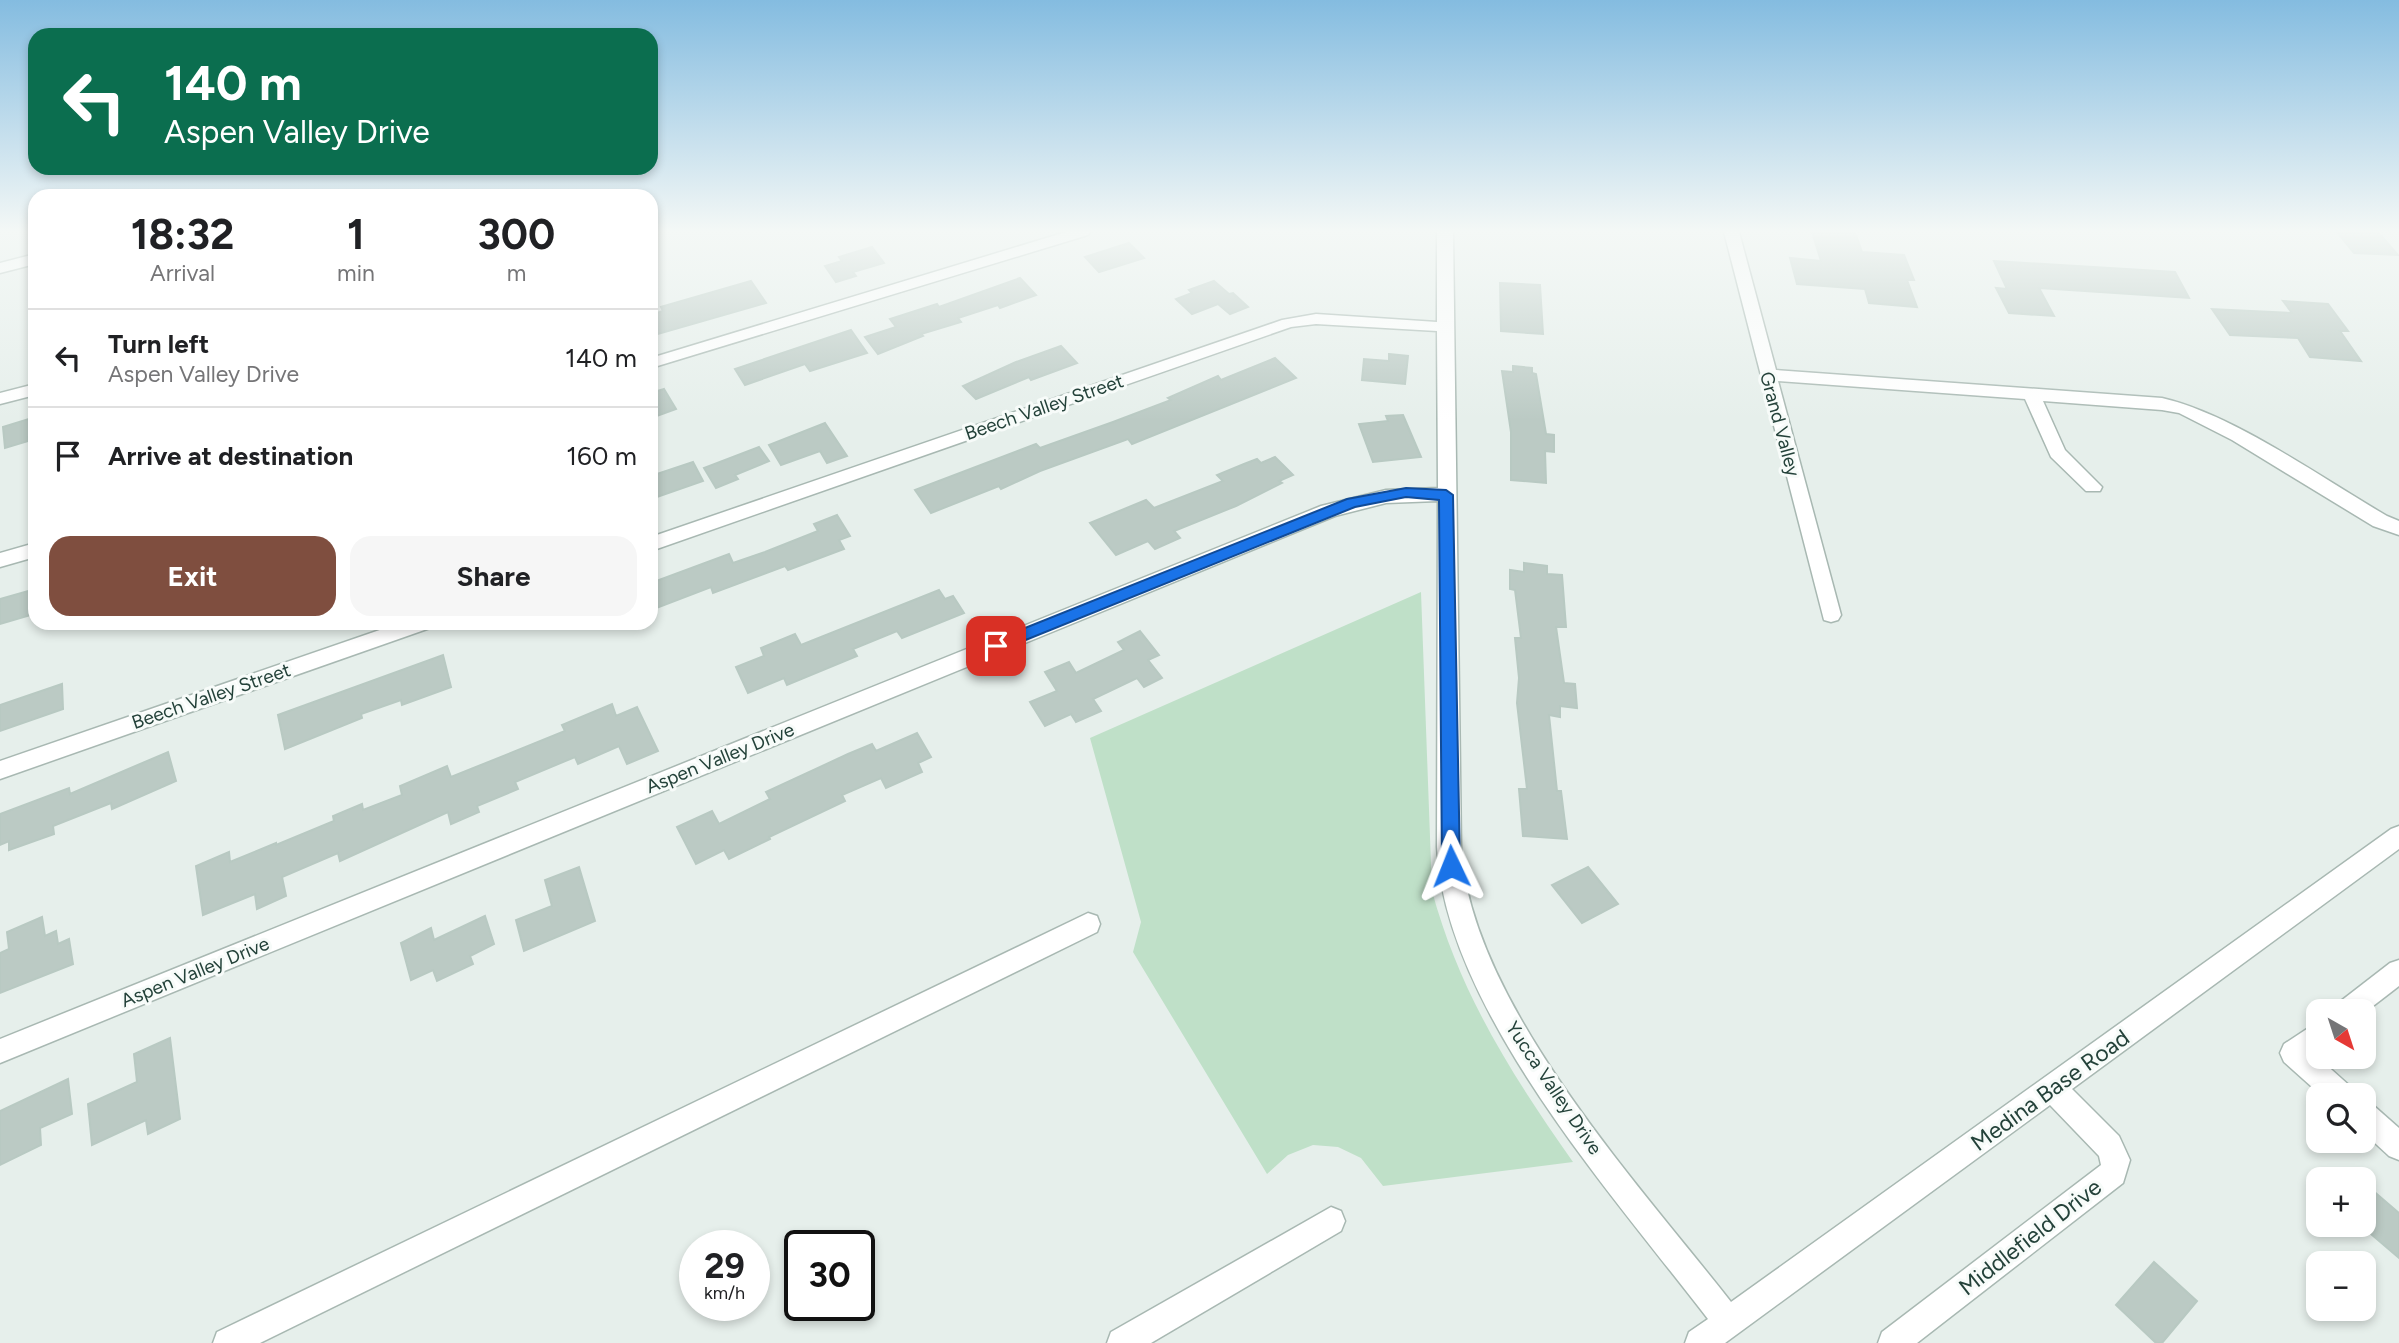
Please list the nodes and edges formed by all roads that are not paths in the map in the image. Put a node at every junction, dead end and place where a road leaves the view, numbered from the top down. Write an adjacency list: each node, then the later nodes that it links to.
1 (876, 295): 5 (street)
2 (1446, 295): 4 (street, Yucca Valley Drive)
3 (1747, 295): 6 (street, Grand Valley)
4 (1446, 327): 11 (street, Yucca Valley Drive); 13 (street, Beech Valley Street)
5 (658, 361)
6 (1767, 375): 8 (street); 16 (street, Grand Valley)
7 (28, 391): 9 (street)
8 (2031, 394): 10 (street); 12 (street)
9 (0, 399)
10 (2093, 486)
11 (1446, 495): 24 (street, Aspen Valley Drive); 32 (street, Yucca Valley Drive)
12 (2399, 528)
13 (658, 542)
14 (28, 552): 15 (street)
15 (0, 560)
16 (1831, 615)
17 (403, 630): 18 (street, Beech Valley Street)
18 (0, 770)
19 (2399, 836): 28 (street, Medina Base Road)
20 (1088, 924): 33 (street)
21 (2399, 971): 22 (street)
22 (2363, 999)
23 (2306, 1043): 25 (street)
24 (0, 1051)
25 (2306, 1064)
26 (2311, 1069): 27 (street)
27 (2327, 1083)
28 (2052, 1088): 32 (street, Medina Base Road); 36 (street, Middlefield Drive)
29 (2376, 1126): 30 (street)
30 (2399, 1146)
31 (1331, 1221): 34 (street)
32 (1729, 1322): 35 (street, Medina Base Road)
33 (242, 1340)
34 (1122, 1343)
35 (1700, 1343)
36 (1893, 1343)

